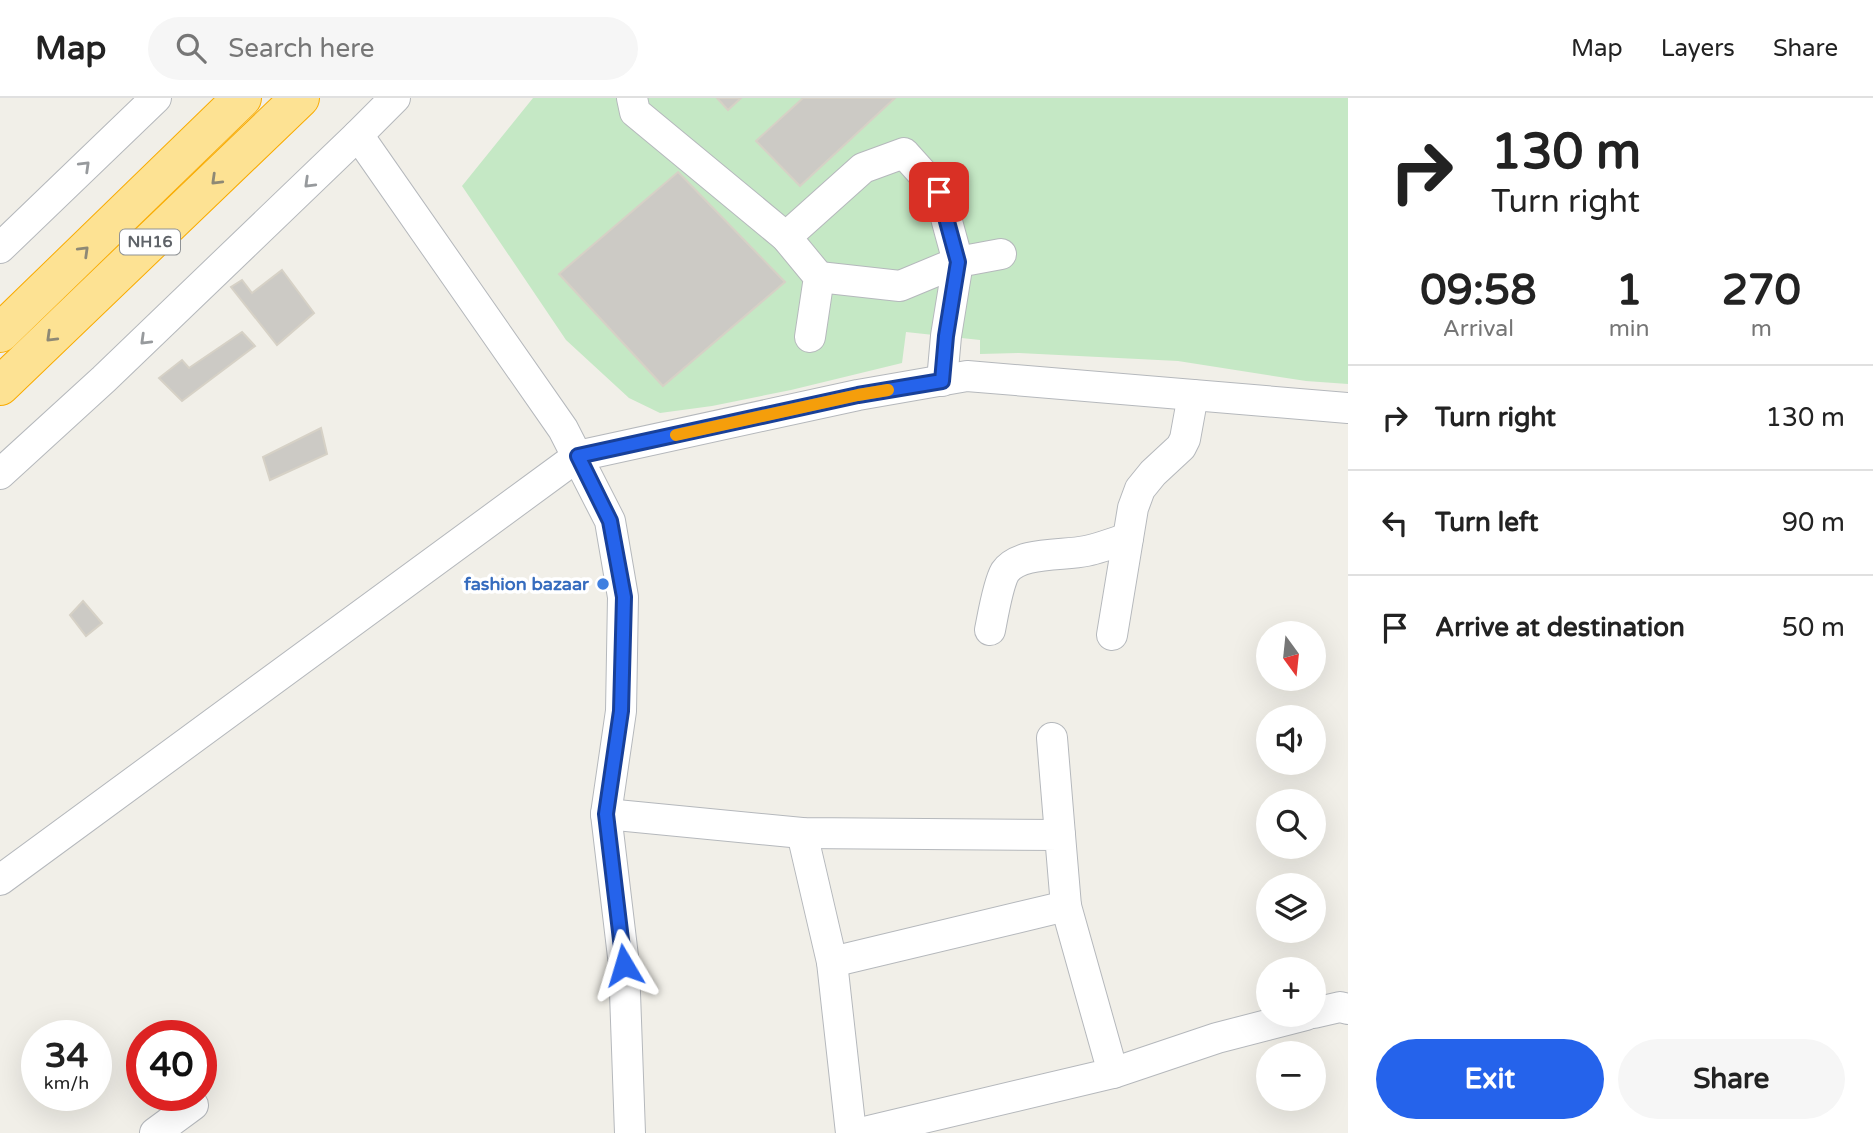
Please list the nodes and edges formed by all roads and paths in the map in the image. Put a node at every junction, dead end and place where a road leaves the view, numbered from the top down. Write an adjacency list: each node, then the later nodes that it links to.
1 (156, 98): 8 (street, one-way to 1)
2 (242, 98): 12 (highway, NH16, one-way to 2)
3 (300, 98): 15 (highway, NH16, one-way to 15)
4 (395, 98): 6 (street)
5 (632, 98): 7 (street)
6 (358, 135): 18 (street); 19 (street, one-way to 19)
7 (786, 237): 10 (street); 11 (street)
8 (0, 248)
9 (1001, 254): 10 (street)
10 (958, 262): 11 (street); 14 (street)
11 (819, 277): 13 (street)
12 (0, 332)
13 (810, 337)
14 (942, 381): 16 (street); 18 (street)
15 (0, 386)
16 (1193, 395): 17 (street); 20 (street)
17 (1348, 408)
18 (578, 456): 24 (street); 27 (street)
19 (0, 474)
20 (1128, 538): 21 (street); 22 (street)
21 (990, 630)
22 (1112, 635)
23 (1052, 738): 26 (street)
24 (606, 814): 25 (street); 36 (street)
25 (802, 833): 26 (street); 29 (street)
26 (1060, 835): 28 (street)
27 (0, 880)
28 (1066, 906): 29 (street); 33 (street)
29 (832, 962): 37 (street)
30 (1348, 1009): 31 (street)
31 (1326, 1010)
32 (1260, 1027): 33 (street)
33 (1113, 1073): 38 (street)
34 (185, 1111): 35 (street)
35 (155, 1133)
36 (630, 1133)
37 (851, 1133)
38 (860, 1133)

